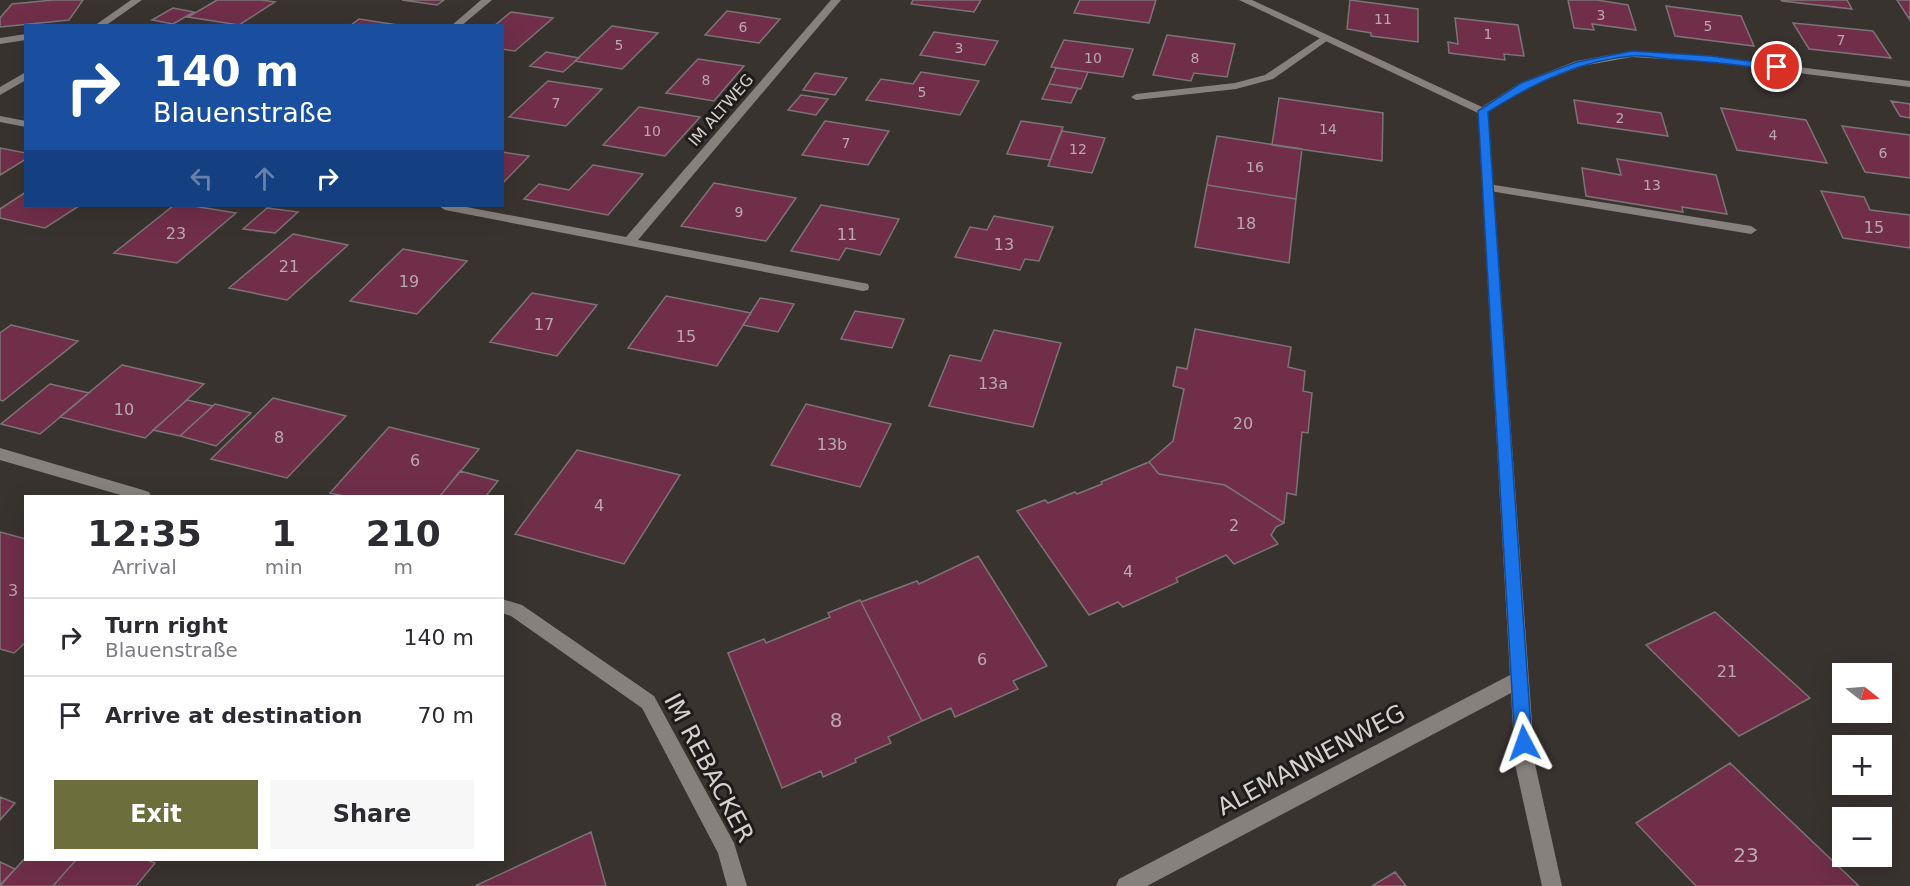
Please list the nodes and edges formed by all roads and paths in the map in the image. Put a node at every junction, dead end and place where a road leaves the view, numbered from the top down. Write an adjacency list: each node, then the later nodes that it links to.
1 (137, 0): 5 (street)
2 (487, 0): 6 (street)
3 (836, 0): 20 (street, IM ALTWEG)
4 (1244, 0): 8 (street)
5 (101, 24)
6 (457, 24)
7 (24, 38): 9 (street)
8 (1326, 38): 13 (street); 14 (street)
9 (0, 41)
10 (24, 76): 12 (street)
11 (1910, 84): 14 (street)
12 (0, 92)
13 (1136, 97)
14 (1483, 111): 17 (street)
15 (0, 119): 16 (street)
16 (24, 124)
17 (1488, 188): 19 (street); 25 (street)
18 (450, 207): 20 (street)
19 (1751, 230)
20 (630, 242): 21 (street)
21 (863, 287)
22 (0, 454): 23 (street)
23 (140, 495)
24 (504, 607): 26 (street, IM REBACKER)
25 (1519, 680): 27 (street, ALEMANNENWEG); 28 (street)
26 (737, 886)
27 (1126, 886)
28 (1552, 886)

